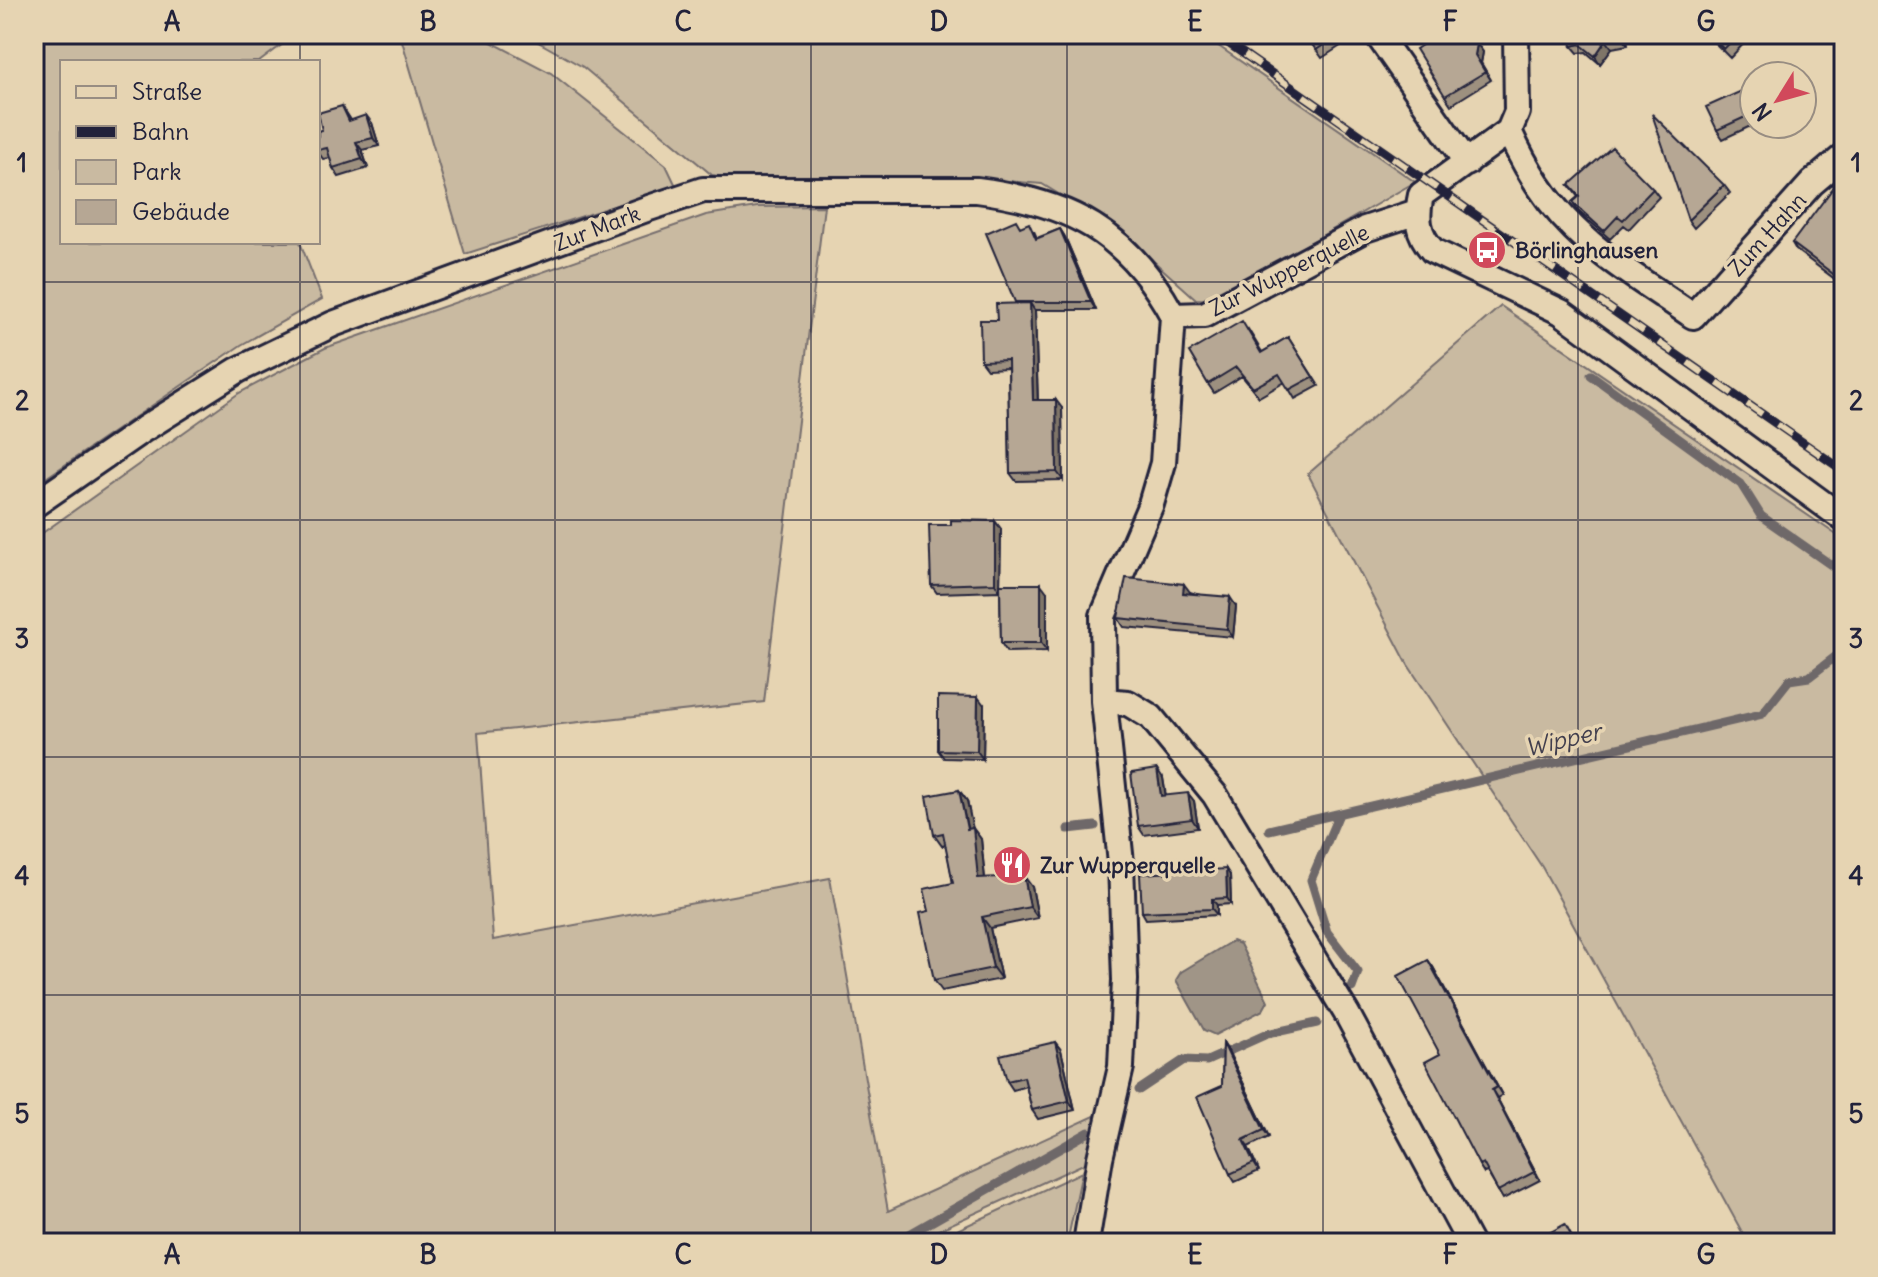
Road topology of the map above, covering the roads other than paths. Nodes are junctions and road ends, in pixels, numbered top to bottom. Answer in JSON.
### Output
{"nodes":[{"id":1,"x":1377,"y":34,"type":"edge"},
{"id":2,"x":1516,"y":34,"type":"edge"},
{"id":3,"x":1509,"y":131,"type":"junction"},
{"id":4,"x":1844,"y":156,"type":"edge"},
{"id":5,"x":1467,"y":163,"type":"junction"},
{"id":6,"x":1417,"y":212,"type":"junction"},
{"id":7,"x":1173,"y":316,"type":"junction"},
{"id":8,"x":34,"y":505,"type":"edge"},
{"id":9,"x":1844,"y":519,"type":"edge"},
{"id":10,"x":1104,"y":701,"type":"junction"},
{"id":11,"x":1086,"y":1243,"type":"edge"},
{"id":12,"x":1470,"y":1243,"type":"edge"}],
"edges":[{"from":1,"to":5,"type":"street"},
{"from":2,"to":3,"type":"street"},
{"from":3,"to":4,"type":"street","name":"Zum Hahn"},
{"from":3,"to":5,"type":"street"},
{"from":5,"to":6,"type":"street"},
{"from":6,"to":7,"type":"street","name":"Zur Wupperquelle"},
{"from":6,"to":9,"type":"street"},
{"from":7,"to":8,"type":"street","name":"Zur Mark"},
{"from":7,"to":10,"type":"street"},
{"from":10,"to":11,"type":"street"},
{"from":10,"to":12,"type":"street"}]}
